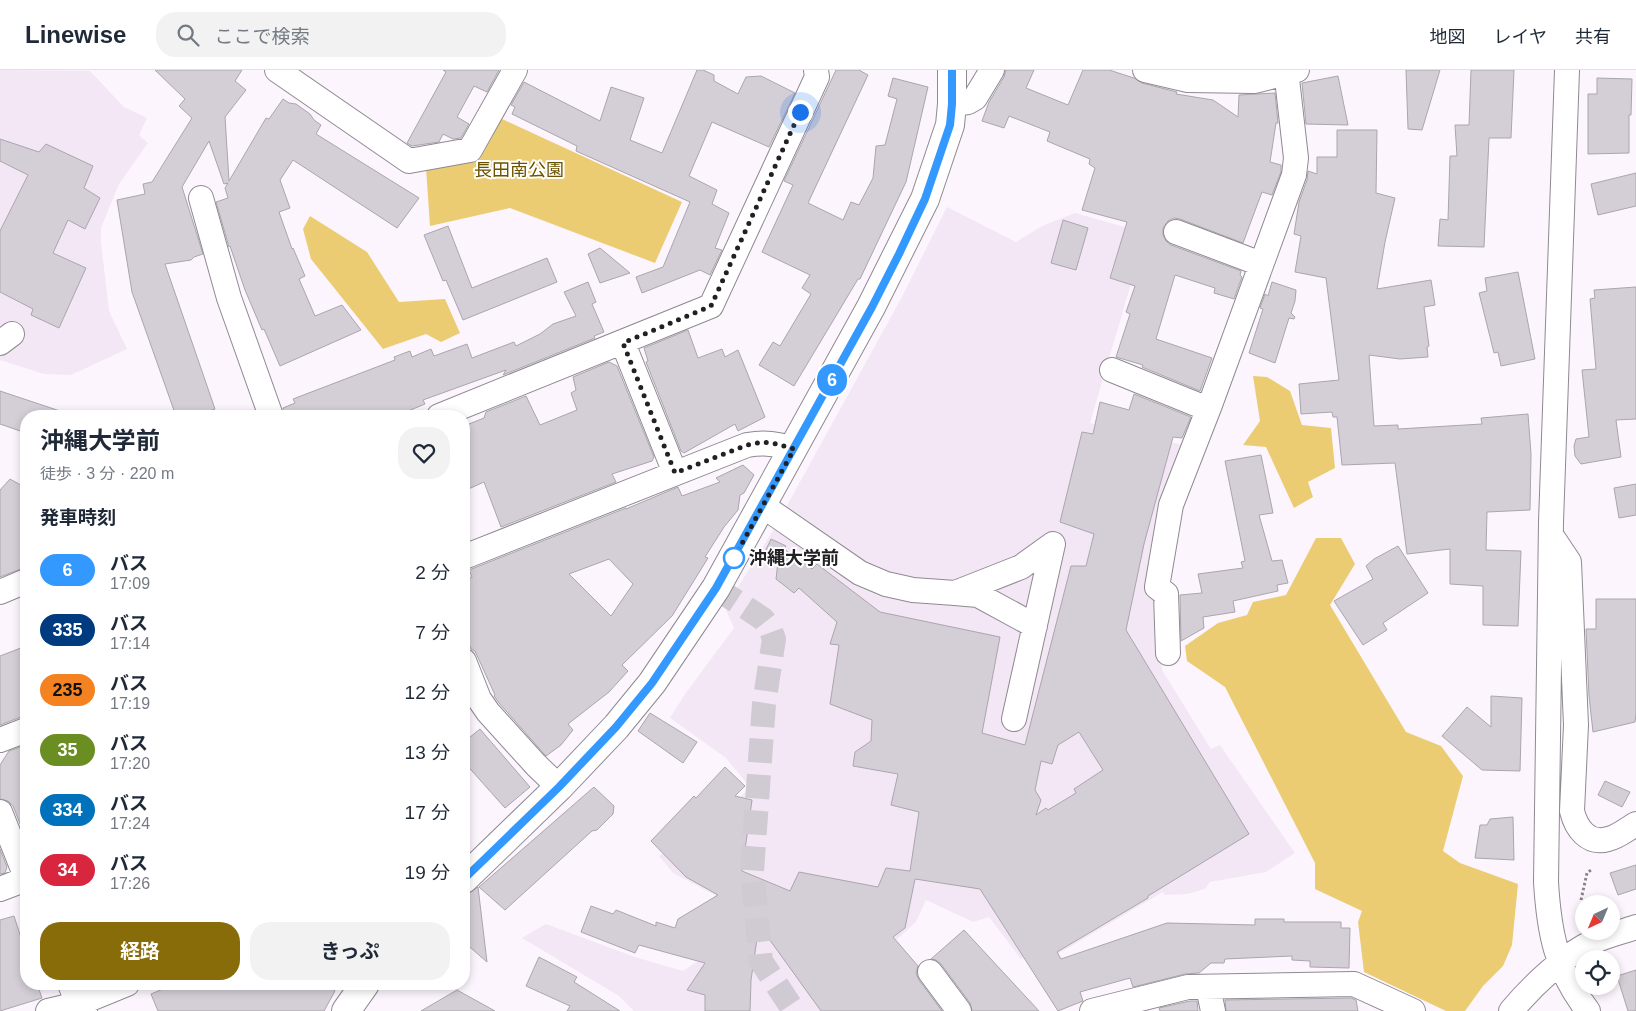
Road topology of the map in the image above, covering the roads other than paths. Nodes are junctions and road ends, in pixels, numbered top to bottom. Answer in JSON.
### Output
{"nodes":[{"id":1,"x":277,"y":70,"type":"edge"},
{"id":2,"x":515,"y":70,"type":"edge"},
{"id":3,"x":816,"y":70,"type":"edge"},
{"id":4,"x":952,"y":70,"type":"edge"},
{"id":5,"x":992,"y":70,"type":"edge"},
{"id":6,"x":1145,"y":70,"type":"edge"},
{"id":7,"x":1566,"y":70,"type":"edge"},
{"id":8,"x":1290,"y":71,"type":"edge"},
{"id":9,"x":952,"y":104,"type":"junction"},
{"id":10,"x":201,"y":198,"type":"dead end"},
{"id":11,"x":1176,"y":232,"type":"dead end"},
{"id":12,"x":1261,"y":264,"type":"junction"},
{"id":13,"x":623,"y":343,"type":"junction"},
{"id":14,"x":1112,"y":370,"type":"dead end"},
{"id":15,"x":270,"y":410,"type":"edge"},
{"id":16,"x":454,"y":410,"type":"edge"},
{"id":17,"x":1208,"y":410,"type":"junction"},
{"id":18,"x":794,"y":449,"type":"junction"},
{"id":19,"x":675,"y":473,"type":"junction"},
{"id":20,"x":763,"y":506,"type":"junction"},
{"id":21,"x":1551,"y":536,"type":"junction"},
{"id":22,"x":470,"y":555,"type":"edge"},
{"id":23,"x":20,"y":584,"type":"edge"},
{"id":24,"x":0,"y":592,"type":"edge"},
{"id":25,"x":955,"y":593,"type":"junction"},
{"id":26,"x":1035,"y":626,"type":"junction"},
{"id":27,"x":1168,"y":653,"type":"dead end"},
{"id":28,"x":471,"y":704,"type":"edge"},
{"id":29,"x":1014,"y":719,"type":"dead end"},
{"id":30,"x":20,"y":732,"type":"edge"},
{"id":31,"x":0,"y":740,"type":"edge"},
{"id":32,"x":559,"y":787,"type":"junction"},
{"id":33,"x":0,"y":812,"type":"edge"},
{"id":34,"x":1636,"y":824,"type":"edge"},
{"id":35,"x":20,"y":863,"type":"edge"},
{"id":36,"x":470,"y":872,"type":"edge"},
{"id":37,"x":20,"y":881,"type":"edge"},
{"id":38,"x":0,"y":889,"type":"edge"},
{"id":39,"x":1636,"y":927,"type":"edge"},
{"id":40,"x":1560,"y":964,"type":"junction"},
{"id":41,"x":930,"y":972,"type":"dead end"},
{"id":42,"x":1208,"y":987,"type":"junction"},
{"id":43,"x":109,"y":990,"type":"edge"},
{"id":44,"x":78,"y":1000,"type":"edge"},
{"id":45,"x":48,"y":1011,"type":"edge"},
{"id":46,"x":959,"y":1011,"type":"edge"},
{"id":47,"x":1092,"y":1011,"type":"edge"},
{"id":48,"x":1213,"y":1011,"type":"edge"},
{"id":49,"x":1413,"y":1011,"type":"edge"},
{"id":50,"x":1511,"y":1011,"type":"edge"},
{"id":51,"x":1588,"y":1011,"type":"edge"}],
"edges":[{"from":1,"to":2,"type":"street"},
{"from":3,"to":13,"type":"street"},
{"from":4,"to":9,"type":"main road"},
{"from":5,"to":9,"type":"street"},
{"from":6,"to":8,"type":"street"},
{"from":7,"to":21,"type":"street"},
{"from":8,"to":12,"type":"street"},
{"from":9,"to":18,"type":"main road"},
{"from":10,"to":15,"type":"street"},
{"from":11,"to":12,"type":"street"},
{"from":12,"to":17,"type":"street"},
{"from":13,"to":16,"type":"street"},
{"from":13,"to":19,"type":"street"},
{"from":14,"to":17,"type":"street"},
{"from":17,"to":27,"type":"street"},
{"from":18,"to":19,"type":"street"},
{"from":18,"to":20,"type":"main road"},
{"from":19,"to":22,"type":"street"},
{"from":20,"to":25,"type":"street"},
{"from":20,"to":32,"type":"main road"},
{"from":21,"to":34,"type":"street"},
{"from":21,"to":40,"type":"street"},
{"from":23,"to":24,"type":"street"},
{"from":25,"to":26,"type":"street"},
{"from":25,"to":26,"type":"street"},
{"from":26,"to":29,"type":"street"},
{"from":28,"to":32,"type":"street"},
{"from":30,"to":31,"type":"street"},
{"from":32,"to":36,"type":"main road"},
{"from":33,"to":35,"type":"street"},
{"from":37,"to":38,"type":"street"},
{"from":39,"to":40,"type":"street"},
{"from":40,"to":50,"type":"street"},
{"from":40,"to":51,"type":"street"},
{"from":41,"to":46,"type":"street"},
{"from":42,"to":47,"type":"street"},
{"from":42,"to":48,"type":"street"},
{"from":42,"to":49,"type":"street"},
{"from":43,"to":44,"type":"street"},
{"from":44,"to":45,"type":"street"}]}
